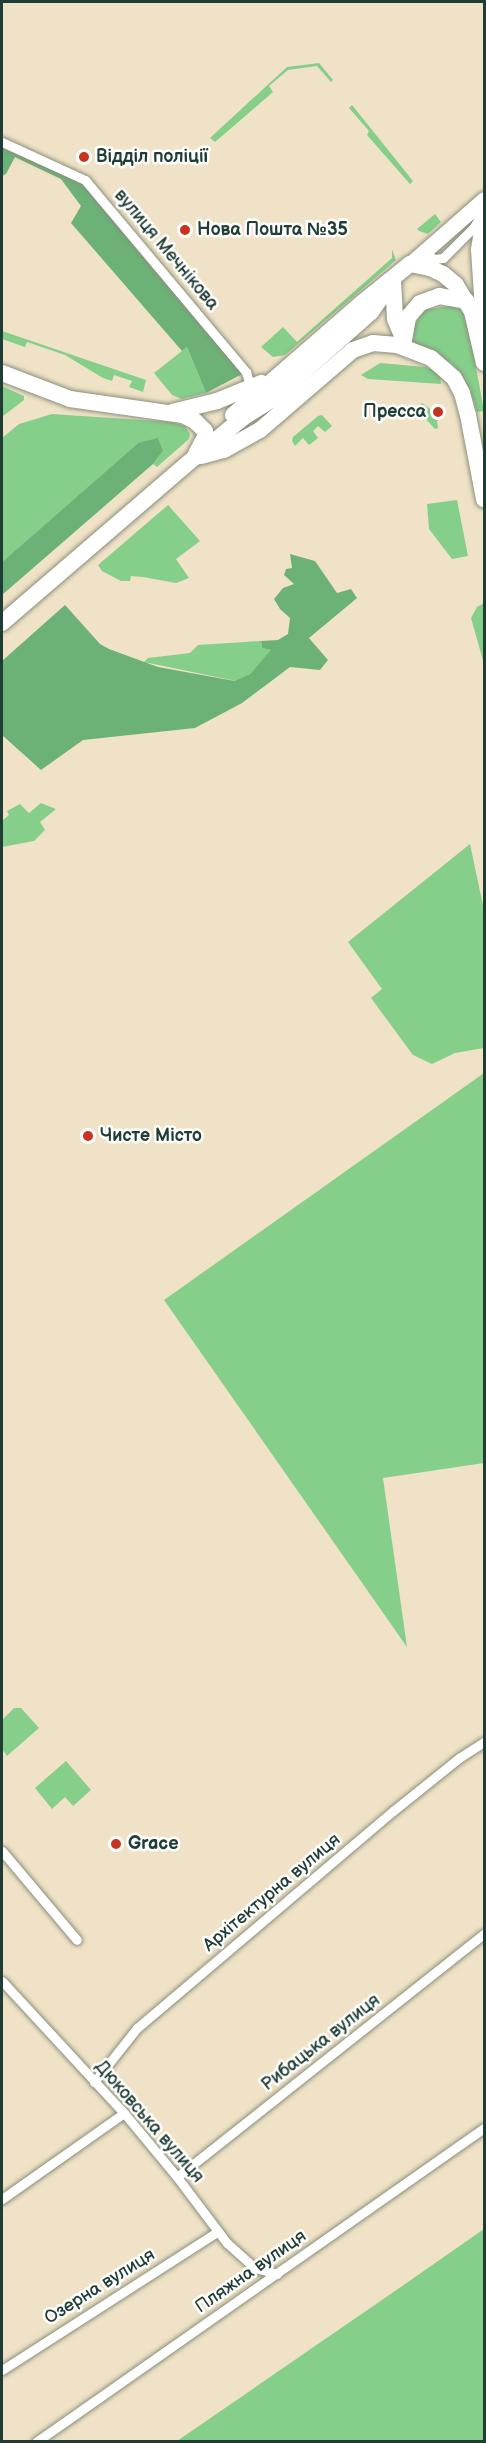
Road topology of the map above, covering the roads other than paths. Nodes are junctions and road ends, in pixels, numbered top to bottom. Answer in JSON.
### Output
{"nodes":[{"id":1,"x":2,"y":142,"type":"edge"},
{"id":2,"x":484,"y":199,"type":"edge"},
{"id":3,"x":484,"y":209,"type":"edge"},
{"id":4,"x":484,"y":218,"type":"edge"},
{"id":5,"x":424,"y":252,"type":"junction"},
{"id":6,"x":410,"y":264,"type":"junction"},
{"id":7,"x":393,"y":280,"type":"junction"},
{"id":8,"x":467,"y":301,"type":"junction"},
{"id":9,"x":484,"y":325,"type":"edge"},
{"id":10,"x":410,"y":346,"type":"junction"},
{"id":11,"x":484,"y":363,"type":"edge"},
{"id":12,"x":2,"y":374,"type":"edge"},
{"id":13,"x":281,"y":374,"type":"junction"},
{"id":14,"x":251,"y":388,"type":"junction"},
{"id":15,"x":166,"y":413,"type":"junction"},
{"id":16,"x":194,"y":458,"type":"junction"},
{"id":17,"x":484,"y":499,"type":"edge"},
{"id":18,"x":2,"y":623,"type":"edge"},
{"id":19,"x":484,"y":1742,"type":"edge"},
{"id":20,"x":2,"y":1851,"type":"edge"},
{"id":21,"x":484,"y":1934,"type":"edge"},
{"id":22,"x":77,"y":1940,"type":"dead end"},
{"id":23,"x":2,"y":1981,"type":"edge"},
{"id":24,"x":94,"y":2082,"type":"junction"},
{"id":25,"x":124,"y":2113,"type":"junction"},
{"id":26,"x":484,"y":2128,"type":"edge"},
{"id":27,"x":177,"y":2177,"type":"junction"},
{"id":28,"x":2,"y":2199,"type":"edge"},
{"id":29,"x":217,"y":2232,"type":"junction"},
{"id":30,"x":278,"y":2274,"type":"junction"},
{"id":31,"x":2,"y":2370,"type":"edge"},
{"id":32,"x":36,"y":2442,"type":"edge"}],
"edges":[{"from":1,"to":14,"type":"street","name":"вулиця Мечнікова"},
{"from":2,"to":5,"type":"main road"},
{"from":3,"to":5,"type":"street"},
{"from":4,"to":9,"type":"highway"},
{"from":5,"to":6,"type":"main road"},
{"from":6,"to":7,"type":"highway"},
{"from":6,"to":8,"type":"highway"},
{"from":7,"to":10,"type":"highway"},
{"from":7,"to":13,"type":"highway"},
{"from":7,"to":16,"type":"highway"},
{"from":8,"to":10,"type":"highway"},
{"from":8,"to":11,"type":"highway"},
{"from":10,"to":16,"type":"highway"},
{"from":10,"to":17,"type":"highway"},
{"from":12,"to":15,"type":"highway"},
{"from":13,"to":14,"type":"highway"},
{"from":13,"to":16,"type":"highway"},
{"from":14,"to":15,"type":"highway"},
{"from":15,"to":16,"type":"highway"},
{"from":16,"to":18,"type":"highway"},
{"from":19,"to":24,"type":"street","name":"Архітектурна вулиця"},
{"from":20,"to":22,"type":"street"},
{"from":21,"to":27,"type":"street","name":"Рибацька вулиця"},
{"from":23,"to":24,"type":"street","name":"Дюковська вулиця"},
{"from":24,"to":25,"type":"street","name":"Дюковська вулиця"},
{"from":25,"to":27,"type":"street","name":"Дюковська вулиця"},
{"from":25,"to":28,"type":"street"},
{"from":26,"to":30,"type":"street","name":"Пляжна вулиця"},
{"from":27,"to":29,"type":"street","name":"Дюковська вулиця"},
{"from":29,"to":30,"type":"street","name":"Дюковська вулиця"},
{"from":29,"to":31,"type":"street","name":"Озерна вулиця"},
{"from":30,"to":32,"type":"street","name":"Пляжна вулиця"}]}
